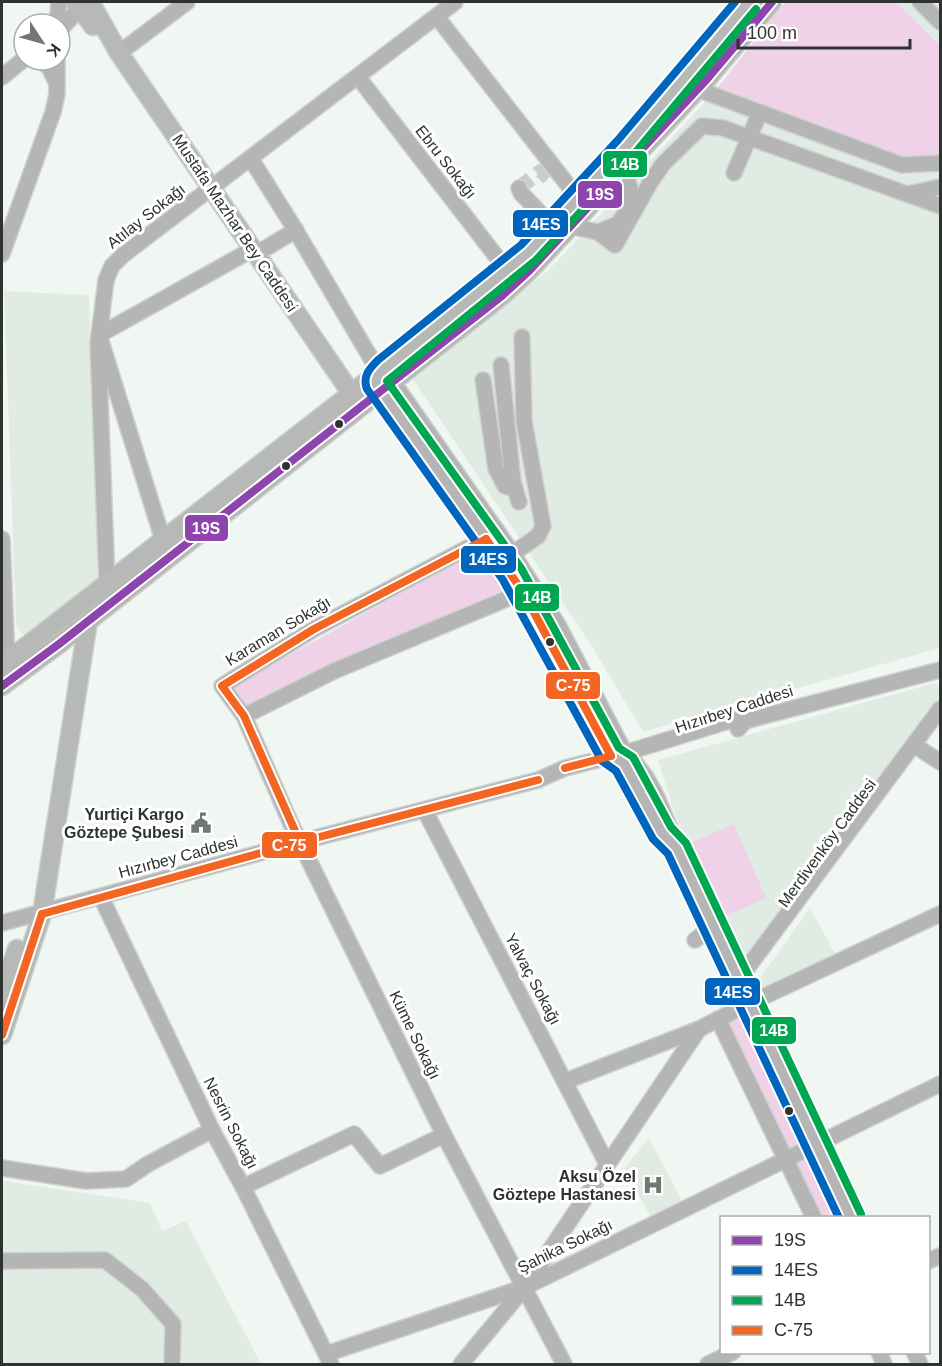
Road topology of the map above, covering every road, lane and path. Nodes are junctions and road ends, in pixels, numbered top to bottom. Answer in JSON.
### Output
{"nodes":[{"id":1,"x":187,"y":2,"type":"edge"},
{"id":2,"x":455,"y":2,"type":"edge"},
{"id":3,"x":772,"y":2,"type":"edge"},
{"id":4,"x":920,"y":2,"type":"edge"},
{"id":5,"x":83,"y":3,"type":"edge"},
{"id":6,"x":741,"y":4,"type":"edge"},
{"id":7,"x":72,"y":16,"type":"edge"},
{"id":8,"x":437,"y":16,"type":"junction"},
{"id":9,"x":940,"y":22,"type":"edge"},
{"id":10,"x":120,"y":53,"type":"junction"},
{"id":11,"x":51,"y":72,"type":"edge"},
{"id":12,"x":57,"y":72,"type":"edge"},
{"id":13,"x":358,"y":77,"type":"junction"},
{"id":14,"x":57,"y":87,"type":"junction"},
{"id":15,"x":697,"y":89,"type":"junction"},
{"id":16,"x":760,"y":112,"type":"junction"},
{"id":17,"x":750,"y":138,"type":"junction"},
{"id":18,"x":251,"y":159,"type":"junction"},
{"id":19,"x":940,"y":163,"type":"edge"},
{"id":20,"x":625,"y":168,"type":"junction"},
{"id":21,"x":734,"y":173,"type":"dead end"},
{"id":22,"x":940,"y":187,"type":"edge"},
{"id":23,"x":519,"y":188,"type":"dead end"},
{"id":24,"x":565,"y":188,"type":"junction"},
{"id":25,"x":211,"y":189,"type":"junction"},
{"id":26,"x":908,"y":194,"type":"junction"},
{"id":27,"x":940,"y":206,"type":"edge"},
{"id":28,"x":569,"y":226,"type":"junction"},
{"id":29,"x":296,"y":230,"type":"junction"},
{"id":30,"x":548,"y":231,"type":"junction"},
{"id":31,"x":598,"y":232,"type":"junction"},
{"id":32,"x":254,"y":251,"type":"junction"},
{"id":33,"x":2,"y":254,"type":"edge"},
{"id":34,"x":506,"y":269,"type":"junction"},
{"id":35,"x":99,"y":335,"type":"junction"},
{"id":36,"x":522,"y":337,"type":"dead end"},
{"id":37,"x":326,"y":357,"type":"junction"},
{"id":38,"x":501,"y":364,"type":"dead end"},
{"id":39,"x":384,"y":378,"type":"junction"},
{"id":40,"x":483,"y":380,"type":"dead end"},
{"id":41,"x":351,"y":393,"type":"junction"},
{"id":42,"x":320,"y":416,"type":"junction"},
{"id":43,"x":526,"y":442,"type":"junction"},
{"id":44,"x":509,"y":447,"type":"junction"},
{"id":45,"x":492,"y":536,"type":"junction"},
{"id":46,"x":2,"y":538,"type":"edge"},
{"id":47,"x":163,"y":540,"type":"junction"},
{"id":48,"x":508,"y":557,"type":"junction"},
{"id":49,"x":107,"y":583,"type":"junction"},
{"id":50,"x":523,"y":592,"type":"junction"},
{"id":51,"x":88,"y":621,"type":"junction"},
{"id":52,"x":39,"y":636,"type":"junction"},
{"id":53,"x":66,"y":638,"type":"junction"},
{"id":54,"x":4,"y":663,"type":"edge"},
{"id":55,"x":940,"y":670,"type":"edge"},
{"id":56,"x":2,"y":686,"type":"edge"},
{"id":57,"x":79,"y":686,"type":"junction"},
{"id":58,"x":940,"y":709,"type":"edge"},
{"id":59,"x":244,"y":716,"type":"junction"},
{"id":60,"x":940,"y":719,"type":"edge"},
{"id":61,"x":917,"y":746,"type":"junction"},
{"id":62,"x":623,"y":758,"type":"junction"},
{"id":63,"x":940,"y":762,"type":"edge"},
{"id":64,"x":538,"y":780,"type":"junction"},
{"id":65,"x":424,"y":811,"type":"junction"},
{"id":66,"x":300,"y":842,"type":"junction"},
{"id":67,"x":101,"y":897,"type":"junction"},
{"id":68,"x":42,"y":914,"type":"junction"},
{"id":69,"x":940,"y":914,"type":"edge"},
{"id":70,"x":2,"y":923,"type":"edge"},
{"id":71,"x":713,"y":926,"type":"junction"},
{"id":72,"x":695,"y":940,"type":"dead end"},
{"id":73,"x":744,"y":990,"type":"junction"},
{"id":74,"x":2,"y":993,"type":"edge"},
{"id":75,"x":720,"y":995,"type":"dead end"},
{"id":76,"x":718,"y":1019,"type":"junction"},
{"id":77,"x":699,"y":1029,"type":"junction"},
{"id":78,"x":2,"y":1035,"type":"edge"},
{"id":79,"x":566,"y":1082,"type":"junction"},
{"id":80,"x":940,"y":1084,"type":"edge"},
{"id":81,"x":212,"y":1130,"type":"junction"},
{"id":82,"x":444,"y":1135,"type":"junction"},
{"id":83,"x":816,"y":1143,"type":"junction"},
{"id":84,"x":785,"y":1158,"type":"junction"},
{"id":85,"x":607,"y":1164,"type":"junction"},
{"id":86,"x":2,"y":1168,"type":"edge"},
{"id":87,"x":243,"y":1187,"type":"junction"},
{"id":88,"x":813,"y":1216,"type":"edge"},
{"id":89,"x":850,"y":1216,"type":"edge"},
{"id":90,"x":2,"y":1261,"type":"edge"},
{"id":91,"x":525,"y":1287,"type":"junction"},
{"id":92,"x":731,"y":1354,"type":"edge"},
{"id":93,"x":328,"y":1359,"type":"edge"},
{"id":94,"x":172,"y":1365,"type":"edge"},
{"id":95,"x":461,"y":1365,"type":"edge"},
{"id":96,"x":564,"y":1365,"type":"edge"},
{"id":97,"x":708,"y":1365,"type":"edge"}],
"edges":[{"from":1,"to":10,"type":"street"},
{"from":2,"to":8,"type":"street","name":"Atılay Sokağı"},
{"from":3,"to":15,"type":"main road"},
{"from":4,"to":9,"type":"street"},
{"from":5,"to":7,"type":"street"},
{"from":5,"to":10,"type":"main road","name":"Mustafa Mazhar Bey Caddesi"},
{"from":6,"to":24,"type":"main road"},
{"from":8,"to":13,"type":"street","name":"Atılay Sokağı"},
{"from":8,"to":24,"type":"street"},
{"from":10,"to":25,"type":"main road","name":"Mustafa Mazhar Bey Caddesi"},
{"from":11,"to":14,"type":"street"},
{"from":12,"to":14,"type":"street"},
{"from":13,"to":18,"type":"street","name":"Atılay Sokağı"},
{"from":13,"to":34,"type":"street","name":"Ebru Sokağı"},
{"from":14,"to":33,"type":"street"},
{"from":15,"to":16,"type":"street"},
{"from":15,"to":20,"type":"main road"},
{"from":16,"to":17,"type":"street"},
{"from":16,"to":19,"type":"street"},
{"from":17,"to":21,"type":"street"},
{"from":17,"to":26,"type":"street"},
{"from":17,"to":31,"type":"street"},
{"from":18,"to":25,"type":"street","name":"Atılay Sokağı"},
{"from":18,"to":29,"type":"street"},
{"from":20,"to":28,"type":"main road"},
{"from":20,"to":31,"type":"street"},
{"from":22,"to":26,"type":"street"},
{"from":23,"to":30,"type":"street"},
{"from":24,"to":30,"type":"main road"},
{"from":25,"to":32,"type":"main road","name":"Mustafa Mazhar Bey Caddesi"},
{"from":25,"to":35,"type":"street","name":"Atılay Sokağı"},
{"from":26,"to":27,"type":"street"},
{"from":28,"to":31,"type":"street"},
{"from":28,"to":39,"type":"main road"},
{"from":29,"to":32,"type":"street"},
{"from":29,"to":39,"type":"street"},
{"from":30,"to":34,"type":"main road"},
{"from":32,"to":35,"type":"street"},
{"from":32,"to":37,"type":"main road","name":"Mustafa Mazhar Bey Caddesi"},
{"from":34,"to":39,"type":"main road"},
{"from":35,"to":47,"type":"street"},
{"from":35,"to":49,"type":"street","name":"Atılay Sokağı"},
{"from":36,"to":43,"type":"street"},
{"from":37,"to":39,"type":"main road"},
{"from":37,"to":41,"type":"main road","name":"Mustafa Mazhar Bey Caddesi"},
{"from":37,"to":42,"type":"main road"},
{"from":38,"to":44,"type":"street"},
{"from":39,"to":41,"type":"main road"},
{"from":39,"to":45,"type":"street"},
{"from":39,"to":51,"type":"main road"},
{"from":40,"to":44,"type":"street"},
{"from":41,"to":42,"type":"main road"},
{"from":42,"to":47,"type":"main road"},
{"from":43,"to":44,"type":"street"},
{"from":43,"to":48,"type":"street"},
{"from":45,"to":48,"type":"street"},
{"from":45,"to":59,"type":"street","name":"Karaman Sokağı"},
{"from":46,"to":54,"type":"street"},
{"from":47,"to":49,"type":"main road"},
{"from":48,"to":50,"type":"street"},
{"from":48,"to":62,"type":"street"},
{"from":49,"to":52,"type":"main road"},
{"from":50,"to":59,"type":"street"},
{"from":50,"to":62,"type":"street"},
{"from":51,"to":53,"type":"main road"},
{"from":51,"to":57,"type":"main road"},
{"from":52,"to":53,"type":"main road"},
{"from":52,"to":54,"type":"main road"},
{"from":53,"to":56,"type":"main road"},
{"from":53,"to":57,"type":"main road"},
{"from":55,"to":62,"type":"street","name":"Hızırbey Caddesi"},
{"from":57,"to":68,"type":"main road"},
{"from":58,"to":61,"type":"street"},
{"from":59,"to":66,"type":"street","name":"Küme Sokağı"},
{"from":60,"to":61,"type":"street"},
{"from":61,"to":63,"type":"street"},
{"from":61,"to":73,"type":"street"},
{"from":62,"to":64,"type":"street","name":"Hızırbey Caddesi"},
{"from":62,"to":64,"type":"street","name":"Hızırbey Caddesi"},
{"from":62,"to":71,"type":"street"},
{"from":64,"to":65,"type":"street","name":"Hızırbey Caddesi"},
{"from":65,"to":66,"type":"street","name":"Hızırbey Caddesi"},
{"from":65,"to":79,"type":"street","name":"Yalvaç Sokağı"},
{"from":66,"to":67,"type":"street","name":"Hızırbey Caddesi"},
{"from":66,"to":82,"type":"street","name":"Küme Sokağı"},
{"from":67,"to":68,"type":"street","name":"Hızırbey Caddesi"},
{"from":67,"to":81,"type":"street","name":"Nesrin Sokağı"},
{"from":68,"to":70,"type":"street","name":"Hızırbey Caddesi"},
{"from":68,"to":74,"type":"main road"},
{"from":68,"to":78,"type":"main road"},
{"from":69,"to":73,"type":"street"},
{"from":71,"to":72,"type":"street"},
{"from":71,"to":73,"type":"street"},
{"from":73,"to":75,"type":"street"},
{"from":73,"to":76,"type":"street"},
{"from":73,"to":83,"type":"street"},
{"from":76,"to":77,"type":"street"},
{"from":76,"to":84,"type":"street"},
{"from":77,"to":79,"type":"street"},
{"from":77,"to":85,"type":"street"},
{"from":79,"to":85,"type":"street","name":"Yalvaç Sokağı"},
{"from":80,"to":83,"type":"street","name":"Şahika Sokağı"},
{"from":81,"to":86,"type":"street"},
{"from":81,"to":87,"type":"street","name":"Nesrin Sokağı"},
{"from":82,"to":87,"type":"street"},
{"from":82,"to":91,"type":"street","name":"Küme Sokağı"},
{"from":83,"to":84,"type":"street","name":"Şahika Sokağı"},
{"from":83,"to":89,"type":"street"},
{"from":84,"to":88,"type":"street"},
{"from":84,"to":91,"type":"street","name":"Şahika Sokağı"},
{"from":85,"to":91,"type":"street"},
{"from":87,"to":93,"type":"street","name":"Nesrin Sokağı"},
{"from":90,"to":94,"type":"street"},
{"from":91,"to":93,"type":"street","name":"Şahika Sokağı"},
{"from":91,"to":95,"type":"street"},
{"from":91,"to":96,"type":"street","name":"Küme Sokağı"},
{"from":92,"to":97,"type":"street"}]}
